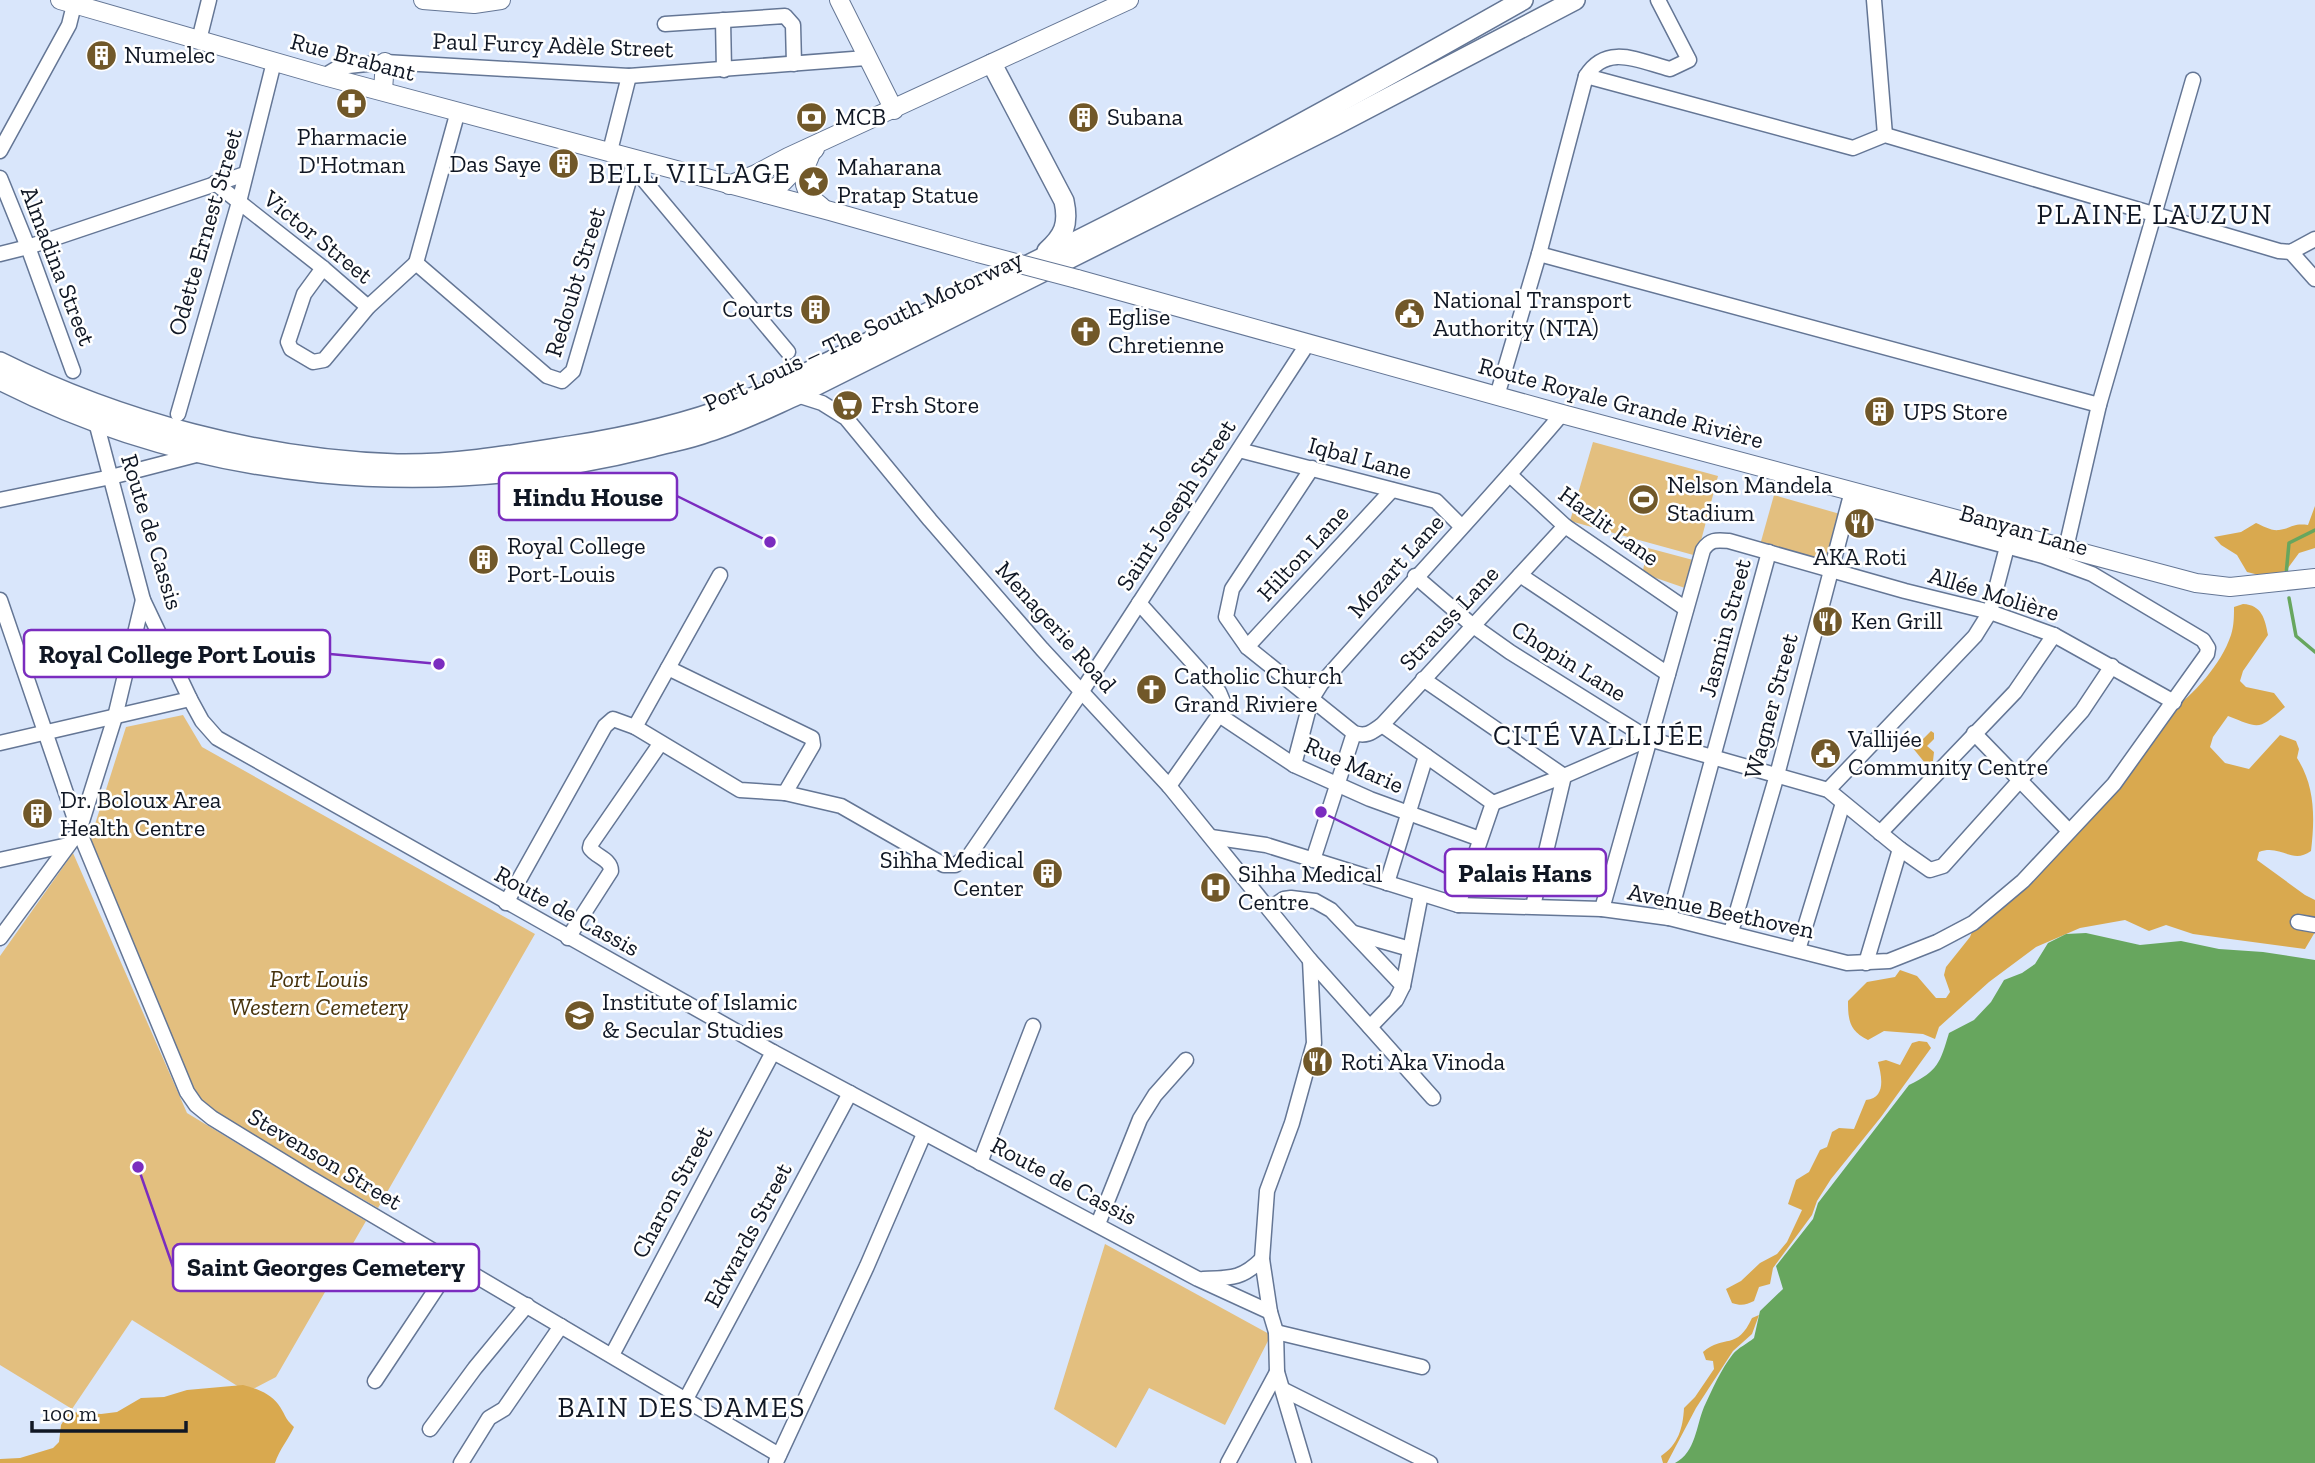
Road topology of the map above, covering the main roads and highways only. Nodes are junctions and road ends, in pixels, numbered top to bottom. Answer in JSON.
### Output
{"nodes":[{"id":1,"x":423,"y":0,"type":"edge"},
{"id":2,"x":501,"y":0,"type":"edge"},
{"id":3,"x":839,"y":0,"type":"edge"},
{"id":4,"x":1129,"y":0,"type":"edge"},
{"id":5,"x":1523,"y":0,"type":"edge"},
{"id":6,"x":1575,"y":0,"type":"edge"},
{"id":7,"x":67,"y":2,"type":"edge"},
{"id":8,"x":103,"y":6,"type":"edge"},
{"id":9,"x":385,"y":62,"type":"road end"},
{"id":10,"x":992,"y":64,"type":"junction"},
{"id":11,"x":383,"y":90,"type":"junction"},
{"id":12,"x":894,"y":110,"type":"junction"},
{"id":13,"x":817,"y":147,"type":"junction"},
{"id":14,"x":634,"y":163,"type":"joint"},
{"id":15,"x":729,"y":185,"type":"junction"},
{"id":16,"x":766,"y":194,"type":"junction"},
{"id":17,"x":824,"y":209,"type":"junction"},
{"id":18,"x":1035,"y":262,"type":"junction"},
{"id":19,"x":0,"y":362,"type":"edge"},
{"id":20,"x":3,"y":382,"type":"edge"},
{"id":21,"x":2315,"y":578,"type":"edge"}],
"edges":[{"from":1,"to":2,"type":"main road"},
{"from":3,"to":12,"type":"main road"},
{"from":4,"to":10,"type":"main road"},
{"from":5,"to":18,"type":"highway","name":"Port Louis – The South Motorway"},
{"from":6,"to":20,"type":"highway","name":"Port Louis – The South Motorway"},
{"from":7,"to":8,"type":"main road","name":"Rue Brabant"},
{"from":8,"to":11,"type":"main road","name":"Rue Brabant"},
{"from":9,"to":11,"type":"main road"},
{"from":10,"to":12,"type":"main road"},
{"from":10,"to":18,"type":"highway"},
{"from":11,"to":14,"type":"main road","name":"Rue Brabant"},
{"from":12,"to":13,"type":"main road"},
{"from":13,"to":15,"type":"main road"},
{"from":13,"to":16,"type":"main road"},
{"from":13,"to":17,"type":"main road"},
{"from":14,"to":15,"type":"main road","name":"Route Royale Grande Rivière"},
{"from":15,"to":16,"type":"main road","name":"Route Royale Grande Rivière"},
{"from":16,"to":17,"type":"main road","name":"Route Royale Grande Rivière"},
{"from":17,"to":21,"type":"main road","name":"Route Royale Grande Rivière","bridge":true},
{"from":18,"to":19,"type":"highway","name":"Port Louis – The South Motorway"}]}
